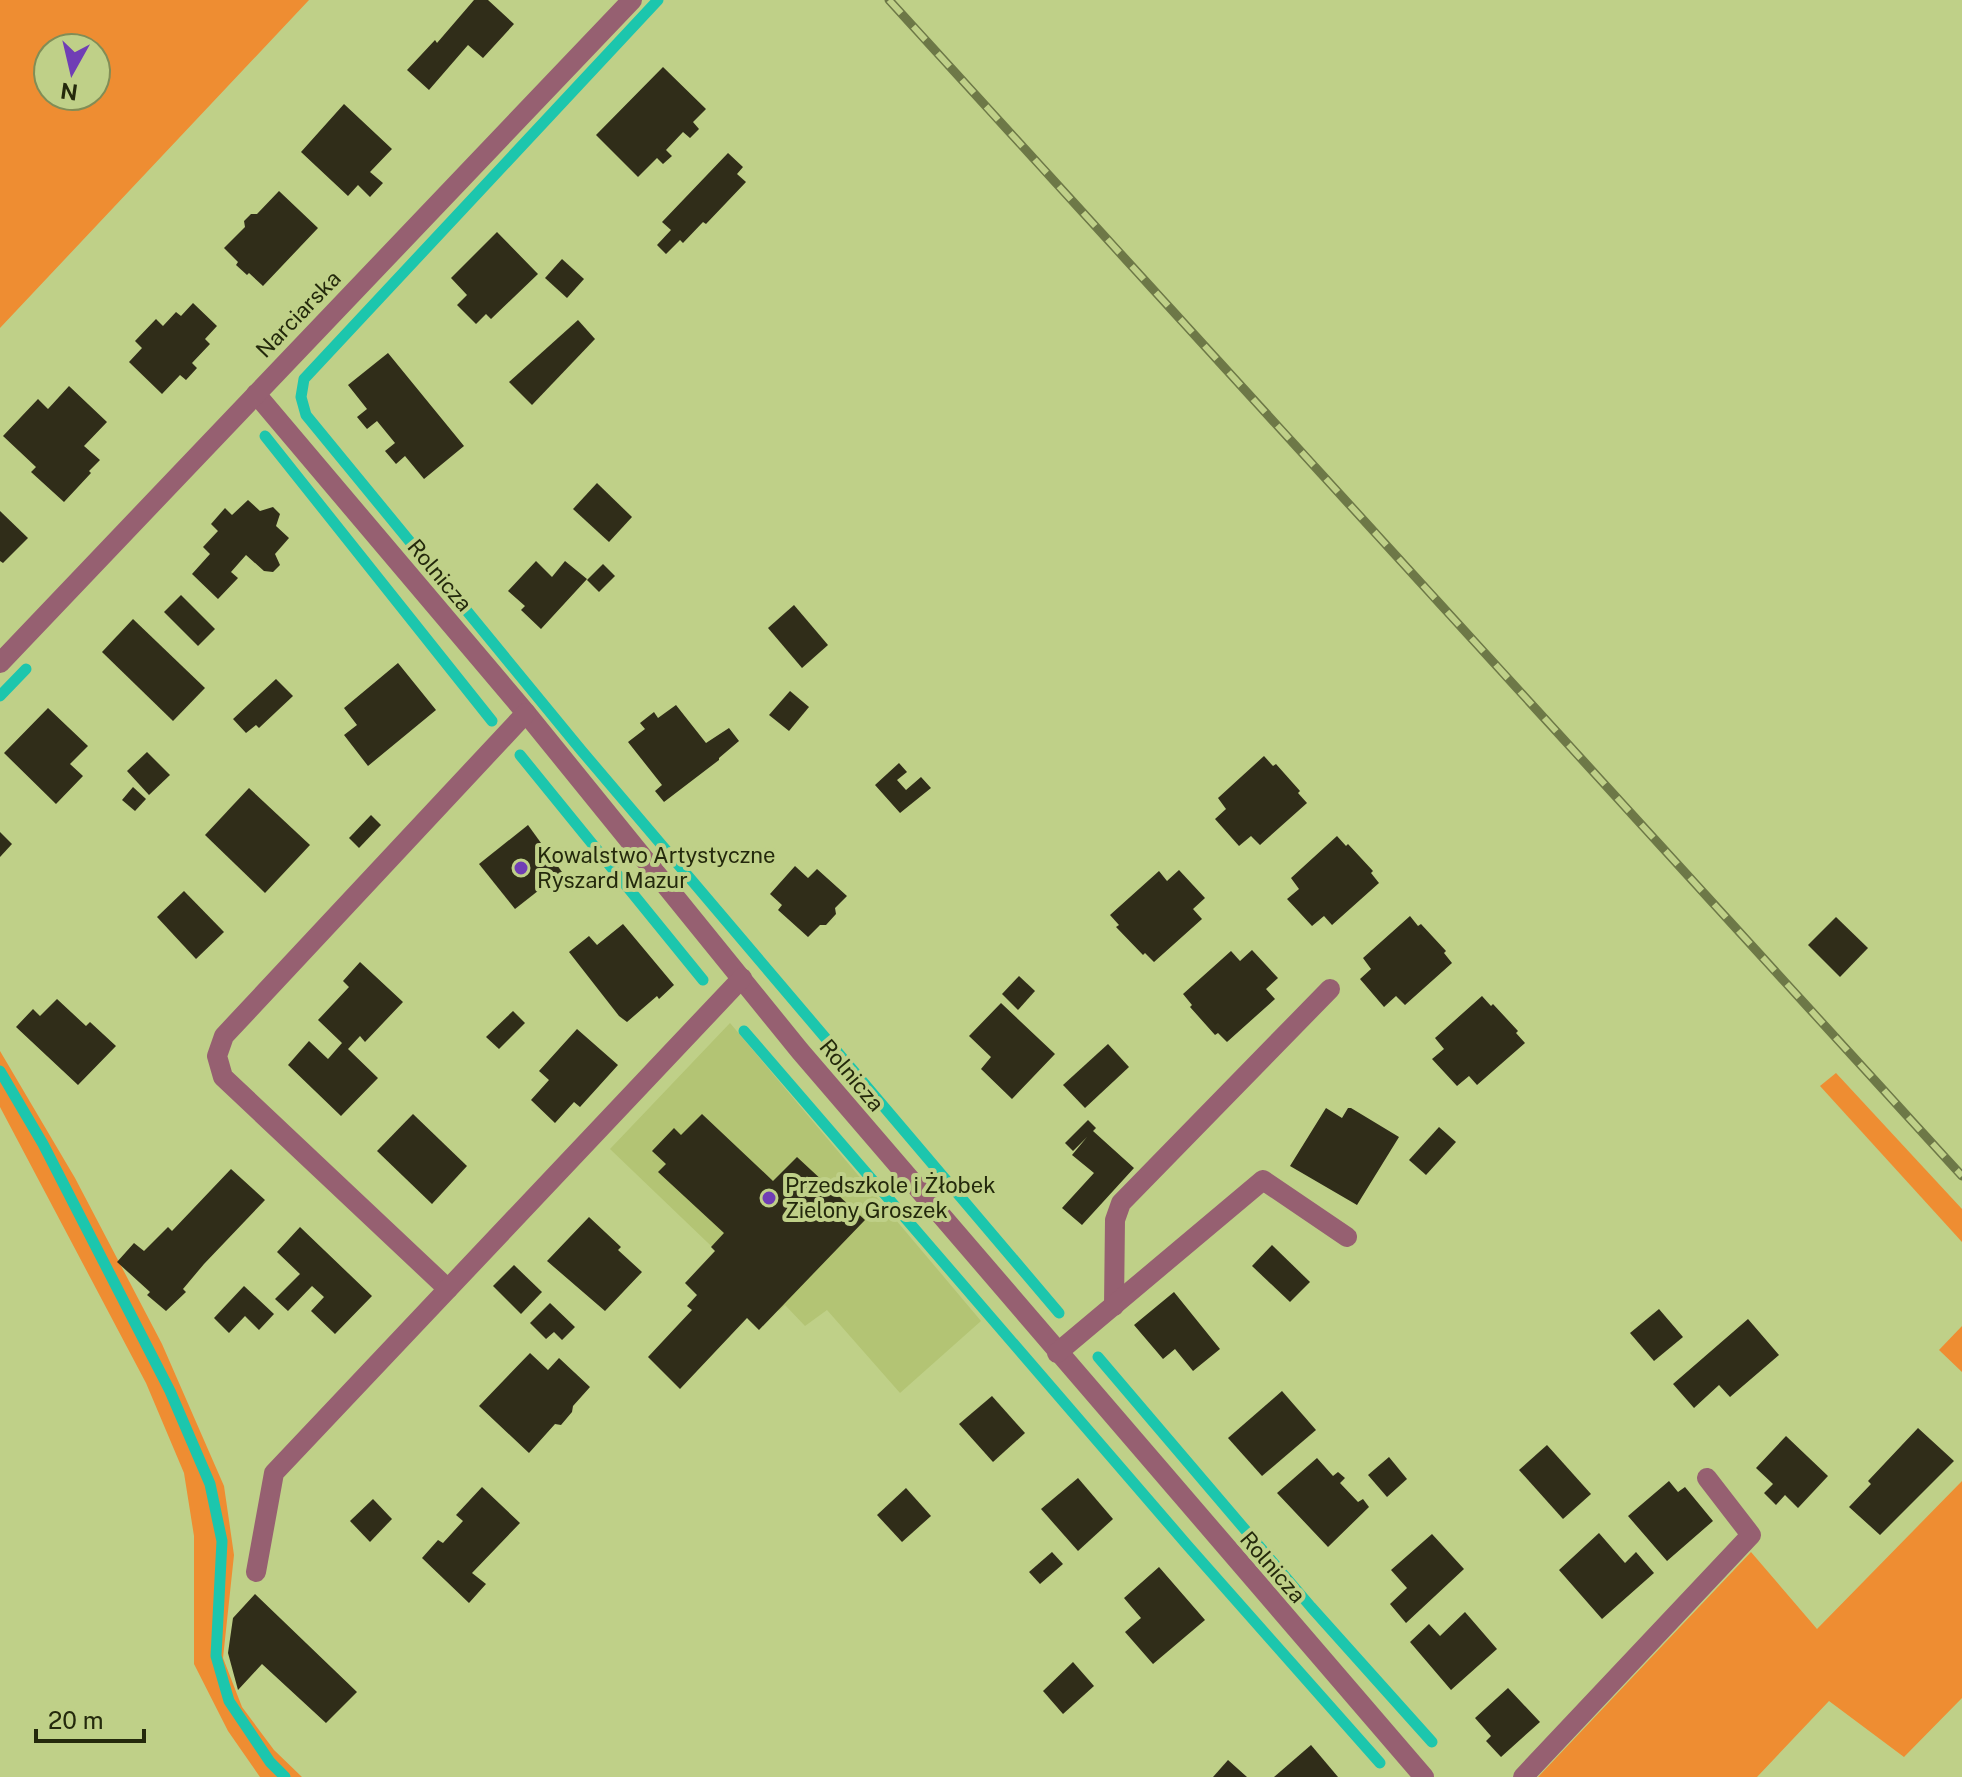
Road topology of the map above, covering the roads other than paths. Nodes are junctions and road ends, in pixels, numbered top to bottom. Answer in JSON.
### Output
{"nodes":[{"id":1,"x":632,"y":0,"type":"edge"},
{"id":2,"x":256,"y":394,"type":"junction"},
{"id":3,"x":0,"y":663,"type":"edge"},
{"id":4,"x":526,"y":713,"type":"junction"},
{"id":5,"x":742,"y":978,"type":"junction"},
{"id":6,"x":1330,"y":989,"type":"dead end"},
{"id":7,"x":1347,"y":1237,"type":"dead end"},
{"id":8,"x":448,"y":1289,"type":"junction"},
{"id":9,"x":1114,"y":1306,"type":"junction"},
{"id":10,"x":1057,"y":1353,"type":"junction"},
{"id":11,"x":1707,"y":1478,"type":"dead end"},
{"id":12,"x":256,"y":1572,"type":"dead end"},
{"id":13,"x":1424,"y":1777,"type":"edge"},
{"id":14,"x":1523,"y":1777,"type":"edge"}],
"edges":[{"from":1,"to":2,"type":"street","name":"Narciarska"},
{"from":2,"to":3,"type":"street","name":"Narciarska"},
{"from":2,"to":4,"type":"street","name":"Rolnicza"},
{"from":4,"to":5,"type":"street","name":"Rolnicza"},
{"from":4,"to":8,"type":"street"},
{"from":5,"to":8,"type":"street"},
{"from":5,"to":10,"type":"street","name":"Rolnicza"},
{"from":6,"to":9,"type":"street"},
{"from":7,"to":9,"type":"street"},
{"from":8,"to":12,"type":"street"},
{"from":9,"to":10,"type":"street"},
{"from":10,"to":13,"type":"street","name":"Rolnicza"},
{"from":11,"to":14,"type":"street"}]}
